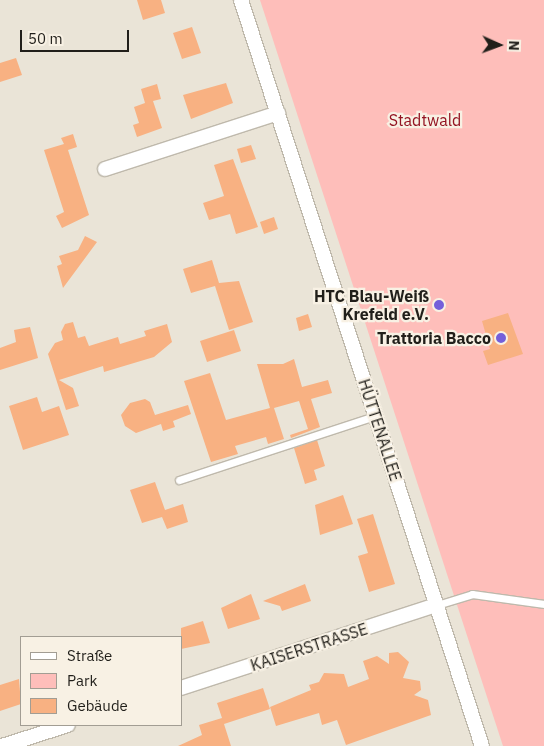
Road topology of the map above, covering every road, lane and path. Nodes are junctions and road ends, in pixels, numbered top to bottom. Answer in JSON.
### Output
{"nodes":[{"id":1,"x":241,"y":0,"type":"edge"},
{"id":2,"x":278,"y":113,"type":"junction"},
{"id":3,"x":105,"y":169,"type":"dead end"},
{"id":4,"x":375,"y":416,"type":"junction"},
{"id":5,"x":179,"y":480,"type":"dead end"},
{"id":6,"x":544,"y":604,"type":"edge"},
{"id":7,"x":437,"y":606,"type":"junction"},
{"id":8,"x":182,"y":688,"type":"edge"},
{"id":9,"x":65,"y":726,"type":"edge"},
{"id":10,"x":2,"y":746,"type":"edge"},
{"id":11,"x":482,"y":746,"type":"edge"}],
"edges":[{"from":1,"to":2,"type":"street","name":"HÜTTENALLEE"},
{"from":2,"to":3,"type":"street"},
{"from":2,"to":4,"type":"street","name":"HÜTTENALLEE"},
{"from":4,"to":5,"type":"lane"},
{"from":4,"to":7,"type":"street","name":"HÜTTENALLEE"},
{"from":6,"to":7,"type":"lane"},
{"from":7,"to":8,"type":"street","name":"KAISERSTRASSE"},
{"from":7,"to":11,"type":"street","name":"HÜTTENALLEE"},
{"from":9,"to":10,"type":"street"}]}
